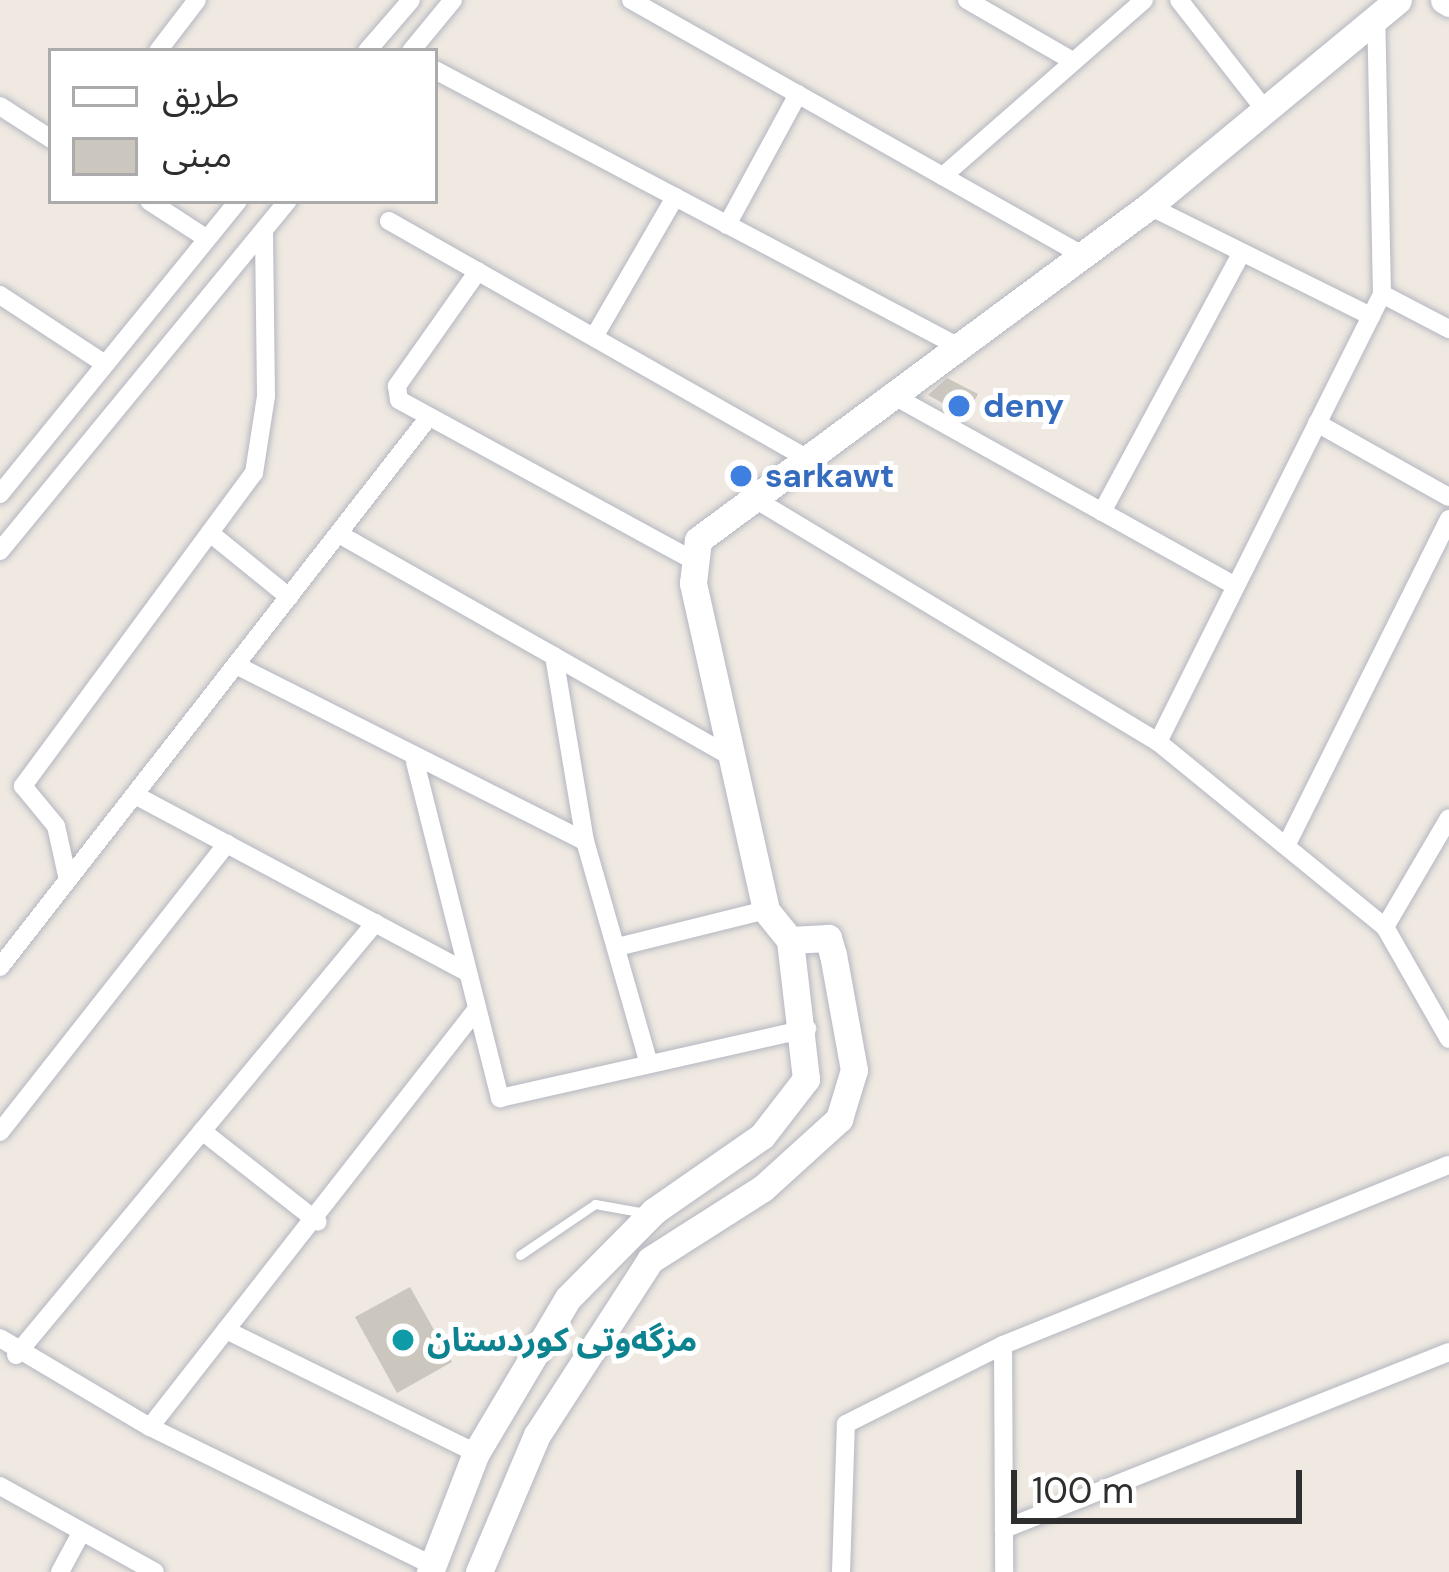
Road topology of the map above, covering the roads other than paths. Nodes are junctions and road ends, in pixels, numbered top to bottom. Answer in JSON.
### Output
{"nodes":[{"id":1,"x":197,"y":0,"type":"edge"},
{"id":2,"x":411,"y":0,"type":"edge"},
{"id":3,"x":453,"y":0,"type":"edge"},
{"id":4,"x":632,"y":0,"type":"edge"},
{"id":5,"x":967,"y":0,"type":"edge"},
{"id":6,"x":1144,"y":0,"type":"edge"},
{"id":7,"x":1179,"y":0,"type":"edge"},
{"id":8,"x":1398,"y":0,"type":"edge"},
{"id":9,"x":653,"y":5,"type":"edge"},
{"id":10,"x":1376,"y":19,"type":"junction"},
{"id":11,"x":160,"y":48,"type":"edge"},
{"id":12,"x":371,"y":48,"type":"edge"},
{"id":13,"x":413,"y":48,"type":"edge"},
{"id":14,"x":1069,"y":59,"type":"junction"},
{"id":15,"x":438,"y":72,"type":"edge"},
{"id":16,"x":798,"y":94,"type":"junction"},
{"id":17,"x":0,"y":106,"type":"edge"},
{"id":18,"x":1265,"y":110,"type":"junction"},
{"id":19,"x":48,"y":137,"type":"edge"},
{"id":20,"x":943,"y":176,"type":"junction"},
{"id":21,"x":675,"y":197,"type":"junction"},
{"id":22,"x":153,"y":204,"type":"edge"},
{"id":23,"x":235,"y":204,"type":"edge"},
{"id":24,"x":286,"y":204,"type":"edge"},
{"id":25,"x":1149,"y":206,"type":"junction"},
{"id":26,"x":389,"y":221,"type":"dead end"},
{"id":27,"x":727,"y":225,"type":"junction"},
{"id":28,"x":264,"y":230,"type":"junction"},
{"id":29,"x":206,"y":238,"type":"junction"},
{"id":30,"x":1241,"y":254,"type":"junction"},
{"id":31,"x":1084,"y":256,"type":"junction"},
{"id":32,"x":478,"y":271,"type":"junction"},
{"id":33,"x":1382,"y":294,"type":"junction"},
{"id":34,"x":0,"y":295,"type":"edge"},
{"id":35,"x":1371,"y":316,"type":"junction"},
{"id":36,"x":1449,"y":329,"type":"edge"},
{"id":37,"x":594,"y":338,"type":"junction"},
{"id":38,"x":959,"y":347,"type":"junction"},
{"id":39,"x":105,"y":364,"type":"junction"},
{"id":40,"x":894,"y":396,"type":"junction"},
{"id":41,"x":425,"y":422,"type":"junction"},
{"id":42,"x":1317,"y":423,"type":"junction"},
{"id":43,"x":807,"y":458,"type":"junction"},
{"id":44,"x":0,"y":494,"type":"edge"},
{"id":45,"x":1449,"y":497,"type":"edge"},
{"id":46,"x":755,"y":499,"type":"junction"},
{"id":47,"x":1102,"y":512,"type":"junction"},
{"id":48,"x":1449,"y":519,"type":"edge"},
{"id":49,"x":210,"y":533,"type":"junction"},
{"id":50,"x":339,"y":534,"type":"junction"},
{"id":51,"x":3,"y":543,"type":"edge"},
{"id":52,"x":691,"y":559,"type":"junction"},
{"id":53,"x":1234,"y":585,"type":"junction"},
{"id":54,"x":289,"y":597,"type":"junction"},
{"id":55,"x":554,"y":656,"type":"junction"},
{"id":56,"x":236,"y":665,"type":"junction"},
{"id":57,"x":1158,"y":742,"type":"junction"},
{"id":58,"x":732,"y":757,"type":"junction"},
{"id":59,"x":415,"y":762,"type":"junction"},
{"id":60,"x":135,"y":795,"type":"junction"},
{"id":61,"x":1449,"y":818,"type":"edge"},
{"id":62,"x":585,"y":841,"type":"junction"},
{"id":63,"x":227,"y":844,"type":"junction"},
{"id":64,"x":1287,"y":844,"type":"junction"},
{"id":65,"x":68,"y":880,"type":"junction"},
{"id":66,"x":766,"y":910,"type":"junction"},
{"id":67,"x":375,"y":923,"type":"junction"},
{"id":68,"x":1385,"y":927,"type":"junction"},
{"id":69,"x":790,"y":940,"type":"junction"},
{"id":70,"x":617,"y":947,"type":"junction"},
{"id":71,"x":0,"y":967,"type":"edge"},
{"id":72,"x":465,"y":971,"type":"junction"},
{"id":73,"x":476,"y":1010,"type":"junction"},
{"id":74,"x":808,"y":1028,"type":"junction"},
{"id":75,"x":1449,"y":1039,"type":"edge"},
{"id":76,"x":648,"y":1061,"type":"junction"},
{"id":77,"x":202,"y":1131,"type":"junction"},
{"id":78,"x":0,"y":1132,"type":"edge"},
{"id":79,"x":1449,"y":1165,"type":"edge"},
{"id":80,"x":649,"y":1216,"type":"junction"},
{"id":81,"x":318,"y":1222,"type":"junction"},
{"id":82,"x":674,"y":1243,"type":"junction"},
{"id":83,"x":520,"y":1256,"type":"dead end"},
{"id":84,"x":226,"y":1330,"type":"junction"},
{"id":85,"x":0,"y":1337,"type":"edge"},
{"id":86,"x":1003,"y":1345,"type":"junction"},
{"id":87,"x":1449,"y":1352,"type":"edge"},
{"id":88,"x":16,"y":1355,"type":"junction"},
{"id":89,"x":150,"y":1427,"type":"junction"},
{"id":90,"x":476,"y":1453,"type":"junction"},
{"id":91,"x":0,"y":1486,"type":"edge"},
{"id":92,"x":1004,"y":1529,"type":"junction"},
{"id":93,"x":81,"y":1532,"type":"junction"},
{"id":94,"x":431,"y":1568,"type":"edge"},
{"id":95,"x":60,"y":1572,"type":"edge"},
{"id":96,"x":155,"y":1572,"type":"edge"},
{"id":97,"x":479,"y":1572,"type":"edge"},
{"id":98,"x":841,"y":1572,"type":"edge"},
{"id":99,"x":1004,"y":1572,"type":"edge"}],
"edges":[{"from":1,"to":11,"type":"street"},
{"from":2,"to":12,"type":"street"},
{"from":3,"to":13,"type":"street"},
{"from":4,"to":9,"type":"street"},
{"from":5,"to":14,"type":"street"},
{"from":6,"to":14,"type":"street"},
{"from":7,"to":18,"type":"street"},
{"from":8,"to":10,"type":"street"},
{"from":9,"to":16,"type":"street"},
{"from":10,"to":18,"type":"street"},
{"from":10,"to":33,"type":"street"},
{"from":14,"to":20,"type":"street"},
{"from":15,"to":21,"type":"street"},
{"from":16,"to":20,"type":"street"},
{"from":16,"to":27,"type":"street"},
{"from":17,"to":19,"type":"street"},
{"from":18,"to":25,"type":"street"},
{"from":20,"to":31,"type":"street"},
{"from":21,"to":27,"type":"street"},
{"from":21,"to":37,"type":"street"},
{"from":22,"to":29,"type":"street"},
{"from":23,"to":29,"type":"street"},
{"from":24,"to":28,"type":"street"},
{"from":25,"to":30,"type":"street"},
{"from":25,"to":31,"type":"street"},
{"from":26,"to":32,"type":"street"},
{"from":27,"to":38,"type":"street"},
{"from":28,"to":49,"type":"street"},
{"from":28,"to":51,"type":"street"},
{"from":29,"to":39,"type":"street"},
{"from":30,"to":35,"type":"street"},
{"from":30,"to":47,"type":"street"},
{"from":31,"to":38,"type":"street"},
{"from":32,"to":37,"type":"street"},
{"from":32,"to":41,"type":"street"},
{"from":33,"to":35,"type":"street"},
{"from":33,"to":36,"type":"street"},
{"from":34,"to":39,"type":"street"},
{"from":35,"to":42,"type":"street"},
{"from":37,"to":43,"type":"street"},
{"from":38,"to":40,"type":"street"},
{"from":39,"to":44,"type":"street"},
{"from":40,"to":43,"type":"street"},
{"from":40,"to":47,"type":"street"},
{"from":41,"to":50,"type":"street"},
{"from":41,"to":52,"type":"street"},
{"from":42,"to":45,"type":"street"},
{"from":42,"to":53,"type":"street"},
{"from":43,"to":46,"type":"street"},
{"from":46,"to":52,"type":"street"},
{"from":46,"to":57,"type":"street"},
{"from":47,"to":53,"type":"street"},
{"from":48,"to":64,"type":"street"},
{"from":49,"to":54,"type":"street"},
{"from":49,"to":65,"type":"street"},
{"from":50,"to":54,"type":"street"},
{"from":50,"to":55,"type":"street"},
{"from":52,"to":58,"type":"street"},
{"from":53,"to":57,"type":"street"},
{"from":54,"to":56,"type":"street"},
{"from":55,"to":58,"type":"street"},
{"from":55,"to":62,"type":"street"},
{"from":56,"to":59,"type":"street"},
{"from":56,"to":60,"type":"street"},
{"from":57,"to":64,"type":"street"},
{"from":58,"to":66,"type":"street"},
{"from":59,"to":62,"type":"street"},
{"from":59,"to":72,"type":"street"},
{"from":60,"to":63,"type":"street"},
{"from":60,"to":65,"type":"street"},
{"from":61,"to":68,"type":"street"},
{"from":62,"to":70,"type":"street"},
{"from":63,"to":67,"type":"street"},
{"from":63,"to":78,"type":"street"},
{"from":64,"to":68,"type":"street"},
{"from":65,"to":71,"type":"street"},
{"from":66,"to":69,"type":"street"},
{"from":66,"to":70,"type":"street"},
{"from":67,"to":72,"type":"street"},
{"from":67,"to":77,"type":"street"},
{"from":68,"to":75,"type":"street"},
{"from":69,"to":74,"type":"street"},
{"from":69,"to":82,"type":"street"},
{"from":70,"to":76,"type":"street"},
{"from":72,"to":73,"type":"street"},
{"from":73,"to":76,"type":"street"},
{"from":73,"to":81,"type":"street"},
{"from":74,"to":76,"type":"street"},
{"from":74,"to":80,"type":"street"},
{"from":77,"to":81,"type":"street"},
{"from":77,"to":88,"type":"street"},
{"from":79,"to":86,"type":"street"},
{"from":80,"to":82,"type":"street"},
{"from":80,"to":83,"type":"lane"},
{"from":80,"to":90,"type":"street"},
{"from":81,"to":84,"type":"street"},
{"from":82,"to":97,"type":"street"},
{"from":84,"to":89,"type":"street"},
{"from":84,"to":90,"type":"street"},
{"from":85,"to":88,"type":"street"},
{"from":86,"to":92,"type":"street"},
{"from":86,"to":98,"type":"street"},
{"from":87,"to":92,"type":"street"},
{"from":88,"to":89,"type":"street"},
{"from":89,"to":94,"type":"street"},
{"from":90,"to":94,"type":"street"},
{"from":91,"to":93,"type":"street"},
{"from":92,"to":99,"type":"street"},
{"from":93,"to":95,"type":"street"},
{"from":93,"to":96,"type":"street"}]}
